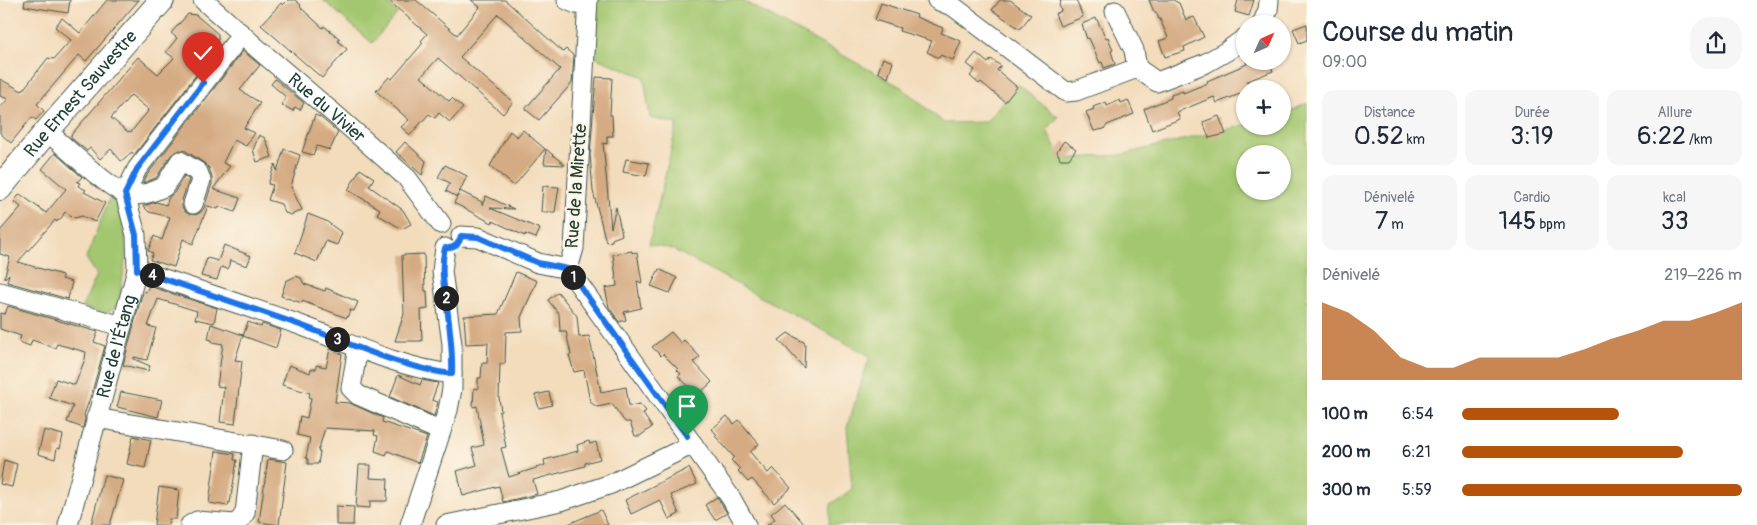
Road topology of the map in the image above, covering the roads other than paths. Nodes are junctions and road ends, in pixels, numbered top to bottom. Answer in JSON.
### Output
{"nodes":[{"id":1,"x":162,"y":0,"type":"edge"},
{"id":2,"x":203,"y":0,"type":"edge"},
{"id":3,"x":567,"y":0,"type":"edge"},
{"id":4,"x":937,"y":0,"type":"edge"},
{"id":5,"x":1269,"y":0,"type":"edge"},
{"id":6,"x":587,"y":3,"type":"edge"},
{"id":7,"x":1115,"y":11,"type":"dead end"},
{"id":8,"x":1266,"y":15,"type":"edge"},
{"id":9,"x":242,"y":34,"type":"junction"},
{"id":10,"x":1236,"y":44,"type":"edge"},
{"id":11,"x":1136,"y":68,"type":"junction"},
{"id":12,"x":47,"y":131,"type":"junction"},
{"id":13,"x":161,"y":140,"type":"junction"},
{"id":14,"x":180,"y":161,"type":"junction"},
{"id":15,"x":0,"y":188,"type":"edge"},
{"id":16,"x":125,"y":194,"type":"junction"},
{"id":17,"x":193,"y":204,"type":"dead end"},
{"id":18,"x":441,"y":224,"type":"junction"},
{"id":19,"x":461,"y":236,"type":"junction"},
{"id":20,"x":445,"y":248,"type":"junction"},
{"id":21,"x":568,"y":269,"type":"junction"},
{"id":22,"x":137,"y":270,"type":"junction"},
{"id":23,"x":0,"y":292,"type":"edge"},
{"id":24,"x":122,"y":326,"type":"junction"},
{"id":25,"x":358,"y":347,"type":"junction"},
{"id":26,"x":452,"y":374,"type":"junction"},
{"id":27,"x":96,"y":418,"type":"junction"},
{"id":28,"x":441,"y":432,"type":"junction"},
{"id":29,"x":253,"y":444,"type":"junction"},
{"id":30,"x":693,"y":444,"type":"junction"},
{"id":31,"x":284,"y":450,"type":"dead end"},
{"id":32,"x":68,"y":525,"type":"edge"},
{"id":33,"x":190,"y":525,"type":"edge"},
{"id":34,"x":410,"y":525,"type":"edge"},
{"id":35,"x":446,"y":525,"type":"edge"},
{"id":36,"x":746,"y":525,"type":"edge"}],
"edges":[{"from":1,"to":12,"type":"main road","name":"Rue Ernest Sauvestre"},
{"from":2,"to":9,"type":"street","name":"Rue du Vivier"},
{"from":3,"to":6,"type":"street"},
{"from":4,"to":11,"type":"street"},
{"from":5,"to":8,"type":"street"},
{"from":6,"to":21,"type":"street","name":"Rue de la Mirette"},
{"from":7,"to":11,"type":"street"},
{"from":9,"to":13,"type":"street"},
{"from":9,"to":18,"type":"street","name":"Rue du Vivier"},
{"from":10,"to":11,"type":"street"},
{"from":12,"to":15,"type":"main road","name":"Rue Ernest Sauvestre"},
{"from":12,"to":16,"type":"street"},
{"from":13,"to":14,"type":"street"},
{"from":13,"to":16,"type":"street"},
{"from":14,"to":16,"type":"street"},
{"from":14,"to":17,"type":"street"},
{"from":16,"to":22,"type":"street","name":"Rue de l'Étang"},
{"from":18,"to":19,"type":"street"},
{"from":18,"to":20,"type":"street"},
{"from":19,"to":20,"type":"street"},
{"from":19,"to":21,"type":"street"},
{"from":20,"to":26,"type":"street"},
{"from":21,"to":30,"type":"street","name":"Rue de la Mirette"},
{"from":22,"to":24,"type":"street","name":"Rue de l'Étang"},
{"from":22,"to":25,"type":"street"},
{"from":23,"to":24,"type":"street"},
{"from":24,"to":27,"type":"street","name":"Rue de l'Étang"},
{"from":25,"to":26,"type":"street"},
{"from":25,"to":28,"type":"street"},
{"from":26,"to":28,"type":"street"},
{"from":27,"to":29,"type":"street"},
{"from":27,"to":32,"type":"street","name":"Rue de l'Étang"},
{"from":28,"to":34,"type":"street"},
{"from":29,"to":31,"type":"street"},
{"from":29,"to":33,"type":"street"},
{"from":30,"to":35,"type":"street"},
{"from":30,"to":36,"type":"street","name":"Rue de la Mirette"}]}
